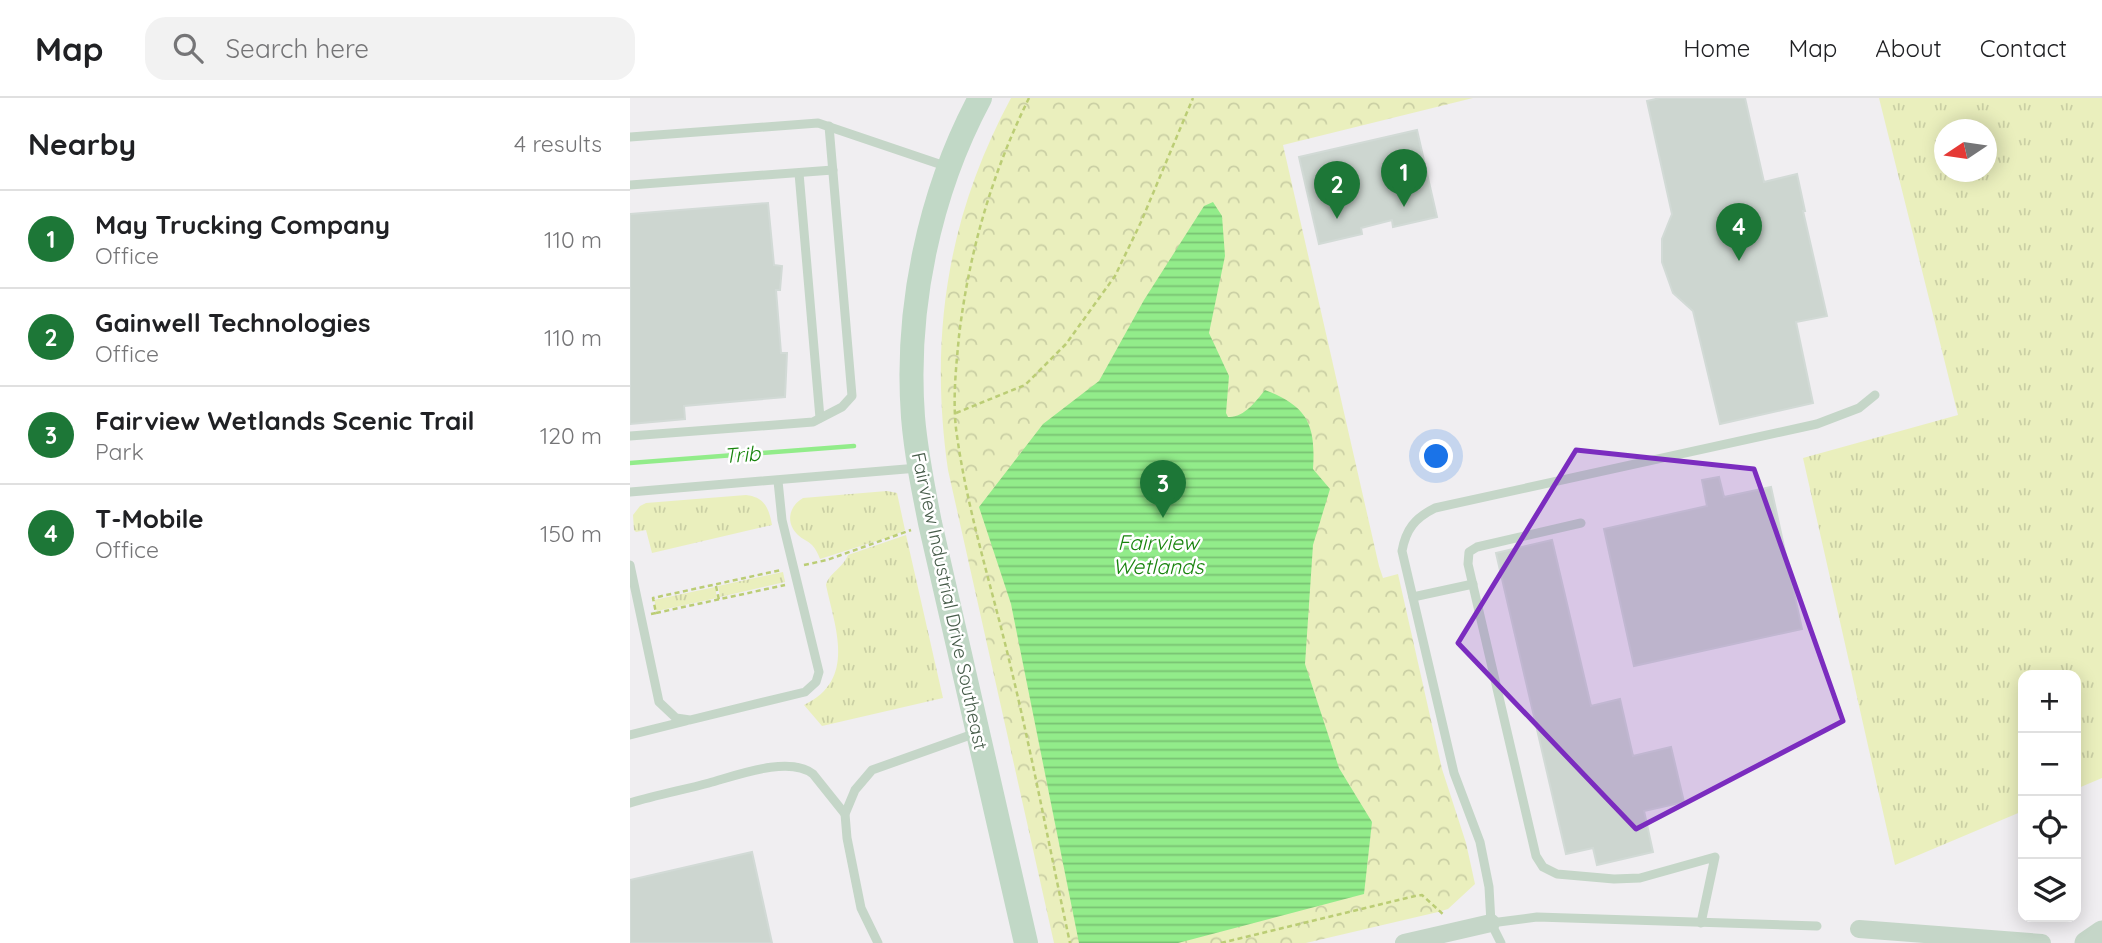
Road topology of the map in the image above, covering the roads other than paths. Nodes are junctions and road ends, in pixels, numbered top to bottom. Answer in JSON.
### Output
{"nodes":[{"id":1,"x":981,"y":98,"type":"edge"},
{"id":2,"x":829,"y":126,"type":"junction"},
{"id":3,"x":630,"y":137,"type":"edge"},
{"id":4,"x":949,"y":167,"type":"junction"},
{"id":5,"x":832,"y":170,"type":"junction"},
{"id":6,"x":799,"y":173,"type":"junction"},
{"id":7,"x":630,"y":185,"type":"edge"},
{"id":8,"x":1875,"y":395,"type":"dead end"},
{"id":9,"x":820,"y":418,"type":"junction"},
{"id":10,"x":630,"y":436,"type":"edge"},
{"id":11,"x":920,"y":468,"type":"junction"},
{"id":12,"x":778,"y":481,"type":"junction"},
{"id":13,"x":630,"y":492,"type":"edge"},
{"id":14,"x":1581,"y":523,"type":"dead end"},
{"id":15,"x":630,"y":565,"type":"edge"},
{"id":16,"x":1473,"y":583,"type":"junction"},
{"id":17,"x":1413,"y":597,"type":"junction"},
{"id":18,"x":691,"y":720,"type":"junction"},
{"id":19,"x":978,"y":732,"type":"junction"},
{"id":20,"x":630,"y":735,"type":"edge"},
{"id":21,"x":630,"y":803,"type":"edge"},
{"id":22,"x":845,"y":814,"type":"junction"},
{"id":23,"x":1491,"y":923,"type":"junction"},
{"id":24,"x":1701,"y":923,"type":"junction"},
{"id":25,"x":1817,"y":926,"type":"dead end"},
{"id":26,"x":1858,"y":929,"type":"dead end"},
{"id":27,"x":2102,"y":932,"type":"edge"},
{"id":28,"x":878,"y":943,"type":"edge"},
{"id":29,"x":1026,"y":943,"type":"edge"},
{"id":30,"x":1404,"y":943,"type":"edge"},
{"id":31,"x":1501,"y":943,"type":"edge"},
{"id":32,"x":2042,"y":943,"type":"edge"},
{"id":33,"x":2086,"y":943,"type":"edge"}],
"edges":[{"from":1,"to":4,"type":"main road","name":"Fairview Industrial Drive Southeast"},
{"from":2,"to":3,"type":"lane"},
{"from":2,"to":4,"type":"lane"},
{"from":2,"to":5,"type":"lane"},
{"from":4,"to":11,"type":"main road","name":"Fairview Industrial Drive Southeast"},
{"from":5,"to":6,"type":"lane"},
{"from":5,"to":9,"type":"lane"},
{"from":6,"to":7,"type":"lane"},
{"from":6,"to":9,"type":"lane"},
{"from":8,"to":17,"type":"lane"},
{"from":9,"to":10,"type":"lane"},
{"from":11,"to":12,"type":"lane"},
{"from":11,"to":19,"type":"main road","name":"Fairview Industrial Drive Southeast"},
{"from":12,"to":13,"type":"lane"},
{"from":12,"to":18,"type":"lane"},
{"from":14,"to":16,"type":"lane"},
{"from":15,"to":18,"type":"lane"},
{"from":16,"to":17,"type":"lane"},
{"from":16,"to":24,"type":"lane"},
{"from":17,"to":23,"type":"lane"},
{"from":18,"to":20,"type":"lane"},
{"from":19,"to":22,"type":"lane"},
{"from":19,"to":29,"type":"main road","name":"Fairview Industrial Drive Southeast"},
{"from":21,"to":22,"type":"lane"},
{"from":22,"to":28,"type":"lane"},
{"from":23,"to":24,"type":"lane"},
{"from":23,"to":30,"type":"street"},
{"from":23,"to":31,"type":"lane"},
{"from":24,"to":25,"type":"lane"},
{"from":26,"to":32,"type":"street"},
{"from":27,"to":33,"type":"street"}]}
